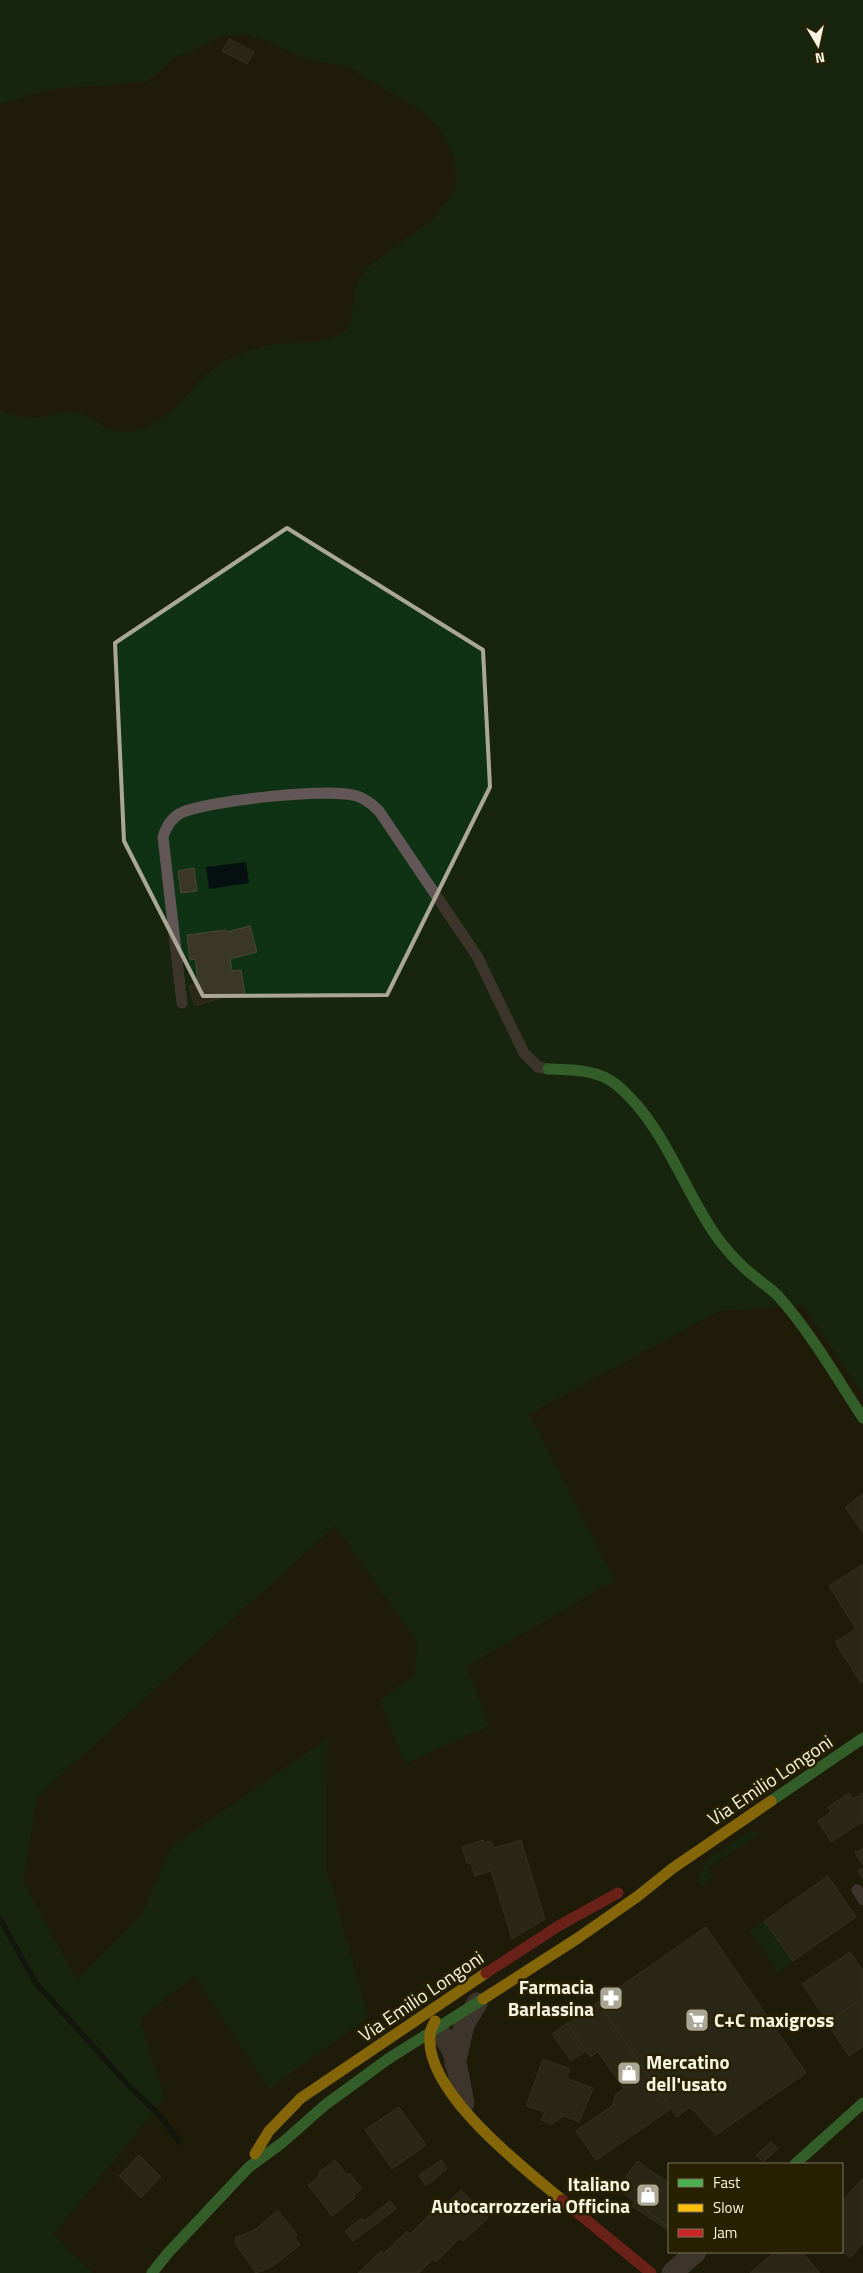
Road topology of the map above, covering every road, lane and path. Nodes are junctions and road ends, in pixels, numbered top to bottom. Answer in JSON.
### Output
{"nodes":[{"id":1,"x":182,"y":1003,"type":"dead end"},
{"id":2,"x":548,"y":1069,"type":"joint"},
{"id":3,"x":863,"y":1418,"type":"edge"},
{"id":4,"x":863,"y":1738,"type":"edge"},
{"id":5,"x":672,"y":1868,"type":"junction"},
{"id":6,"x":560,"y":1925,"type":"junction"},
{"id":7,"x":477,"y":2002,"type":"junction"},
{"id":8,"x":432,"y":2031,"type":"junction"},
{"id":9,"x":388,"y":2059,"type":"junction"},
{"id":10,"x":448,"y":2068,"type":"junction"},
{"id":11,"x":301,"y":2098,"type":"junction"},
{"id":12,"x":863,"y":2104,"type":"edge"},
{"id":13,"x":466,"y":2111,"type":"joint"},
{"id":14,"x":796,"y":2163,"type":"edge"},
{"id":15,"x":249,"y":2167,"type":"junction"},
{"id":16,"x":695,"y":2253,"type":"edge"},
{"id":17,"x":152,"y":2273,"type":"edge"},
{"id":18,"x":651,"y":2273,"type":"edge"},
{"id":19,"x":672,"y":2273,"type":"edge"}],
"edges":[{"from":1,"to":2,"type":"lane"},
{"from":2,"to":3,"type":"street"},
{"from":4,"to":5,"type":"street","name":"Via Emilio Longoni"},
{"from":5,"to":6,"type":"street","name":"Via Emilio Longoni"},
{"from":5,"to":7,"type":"street","name":"Via Emilio Longoni"},
{"from":6,"to":8,"type":"street","name":"Via Emilio Longoni"},
{"from":6,"to":11,"type":"street","name":"Via Emilio Longoni"},
{"from":7,"to":8,"type":"street","name":"Via Emilio Longoni"},
{"from":7,"to":10,"type":"street"},
{"from":8,"to":9,"type":"street","name":"Via Emilio Longoni"},
{"from":8,"to":10,"type":"street"},
{"from":8,"to":11,"type":"street","name":"Via Emilio Longoni"},
{"from":9,"to":10,"type":"street"},
{"from":9,"to":15,"type":"street","name":"Via Emilio Longoni"},
{"from":10,"to":13,"type":"street"},
{"from":11,"to":15,"type":"street","name":"Via Emilio Longoni"},
{"from":12,"to":14,"type":"street"},
{"from":13,"to":18,"type":"street"},
{"from":15,"to":17,"type":"street","name":"Via Emilio Longoni"},
{"from":16,"to":19,"type":"street"}]}
